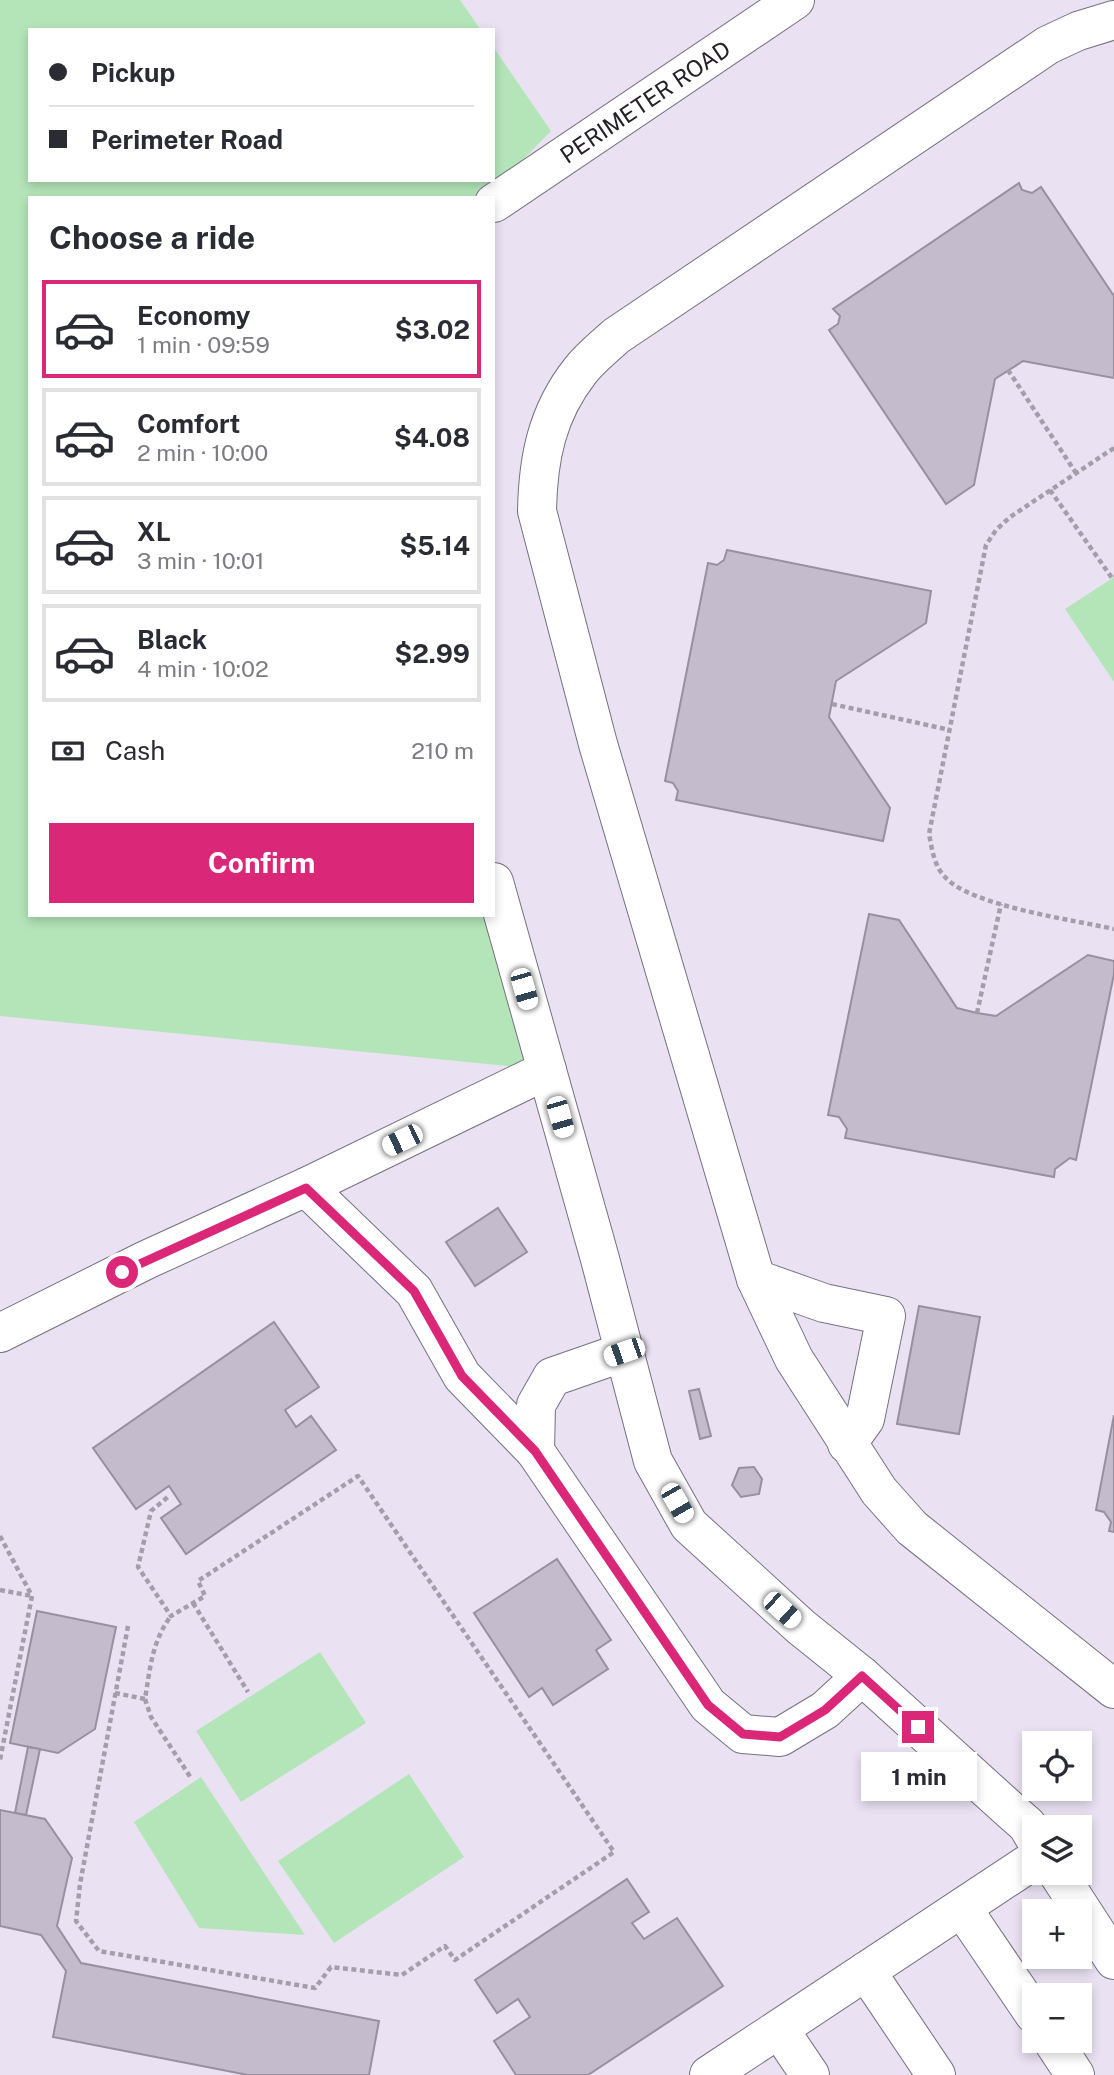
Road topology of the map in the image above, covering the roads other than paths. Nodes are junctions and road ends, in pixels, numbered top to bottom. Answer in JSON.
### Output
{"nodes":[{"id":1,"x":795,"y":0,"type":"edge"},
{"id":2,"x":1114,"y":20,"type":"edge"},
{"id":3,"x":495,"y":202,"type":"edge"},
{"id":4,"x":495,"y":886,"type":"edge"},
{"id":5,"x":547,"y":1070,"type":"junction"},
{"id":6,"x":306,"y":1188,"type":"junction"},
{"id":7,"x":756,"y":1279,"type":"junction"},
{"id":8,"x":0,"y":1333,"type":"edge"},
{"id":9,"x":624,"y":1352,"type":"junction"},
{"id":10,"x":847,"y":1444,"type":"junction"},
{"id":11,"x":535,"y":1451,"type":"junction"},
{"id":12,"x":862,"y":1676,"type":"junction"},
{"id":13,"x":1114,"y":1689,"type":"edge"},
{"id":14,"x":1022,"y":1820,"type":"edge"},
{"id":15,"x":1022,"y":1868,"type":"edge"},
{"id":16,"x":1065,"y":1885,"type":"edge"},
{"id":17,"x":962,"y":1908,"type":"junction"},
{"id":18,"x":1114,"y":1960,"type":"edge"},
{"id":19,"x":866,"y":1971,"type":"junction"},
{"id":20,"x":1022,"y":1996,"type":"edge"},
{"id":21,"x":779,"y":2029,"type":"junction"},
{"id":22,"x":1061,"y":2053,"type":"edge"},
{"id":23,"x":709,"y":2075,"type":"edge"},
{"id":24,"x":810,"y":2075,"type":"edge"},
{"id":25,"x":936,"y":2075,"type":"edge"},
{"id":26,"x":1075,"y":2075,"type":"edge"}],
"edges":[{"from":1,"to":3,"type":"street","name":"PERIMETER ROAD"},
{"from":2,"to":7,"type":"street"},
{"from":4,"to":5,"type":"street"},
{"from":5,"to":6,"type":"street"},
{"from":5,"to":9,"type":"street"},
{"from":6,"to":8,"type":"street"},
{"from":6,"to":11,"type":"street"},
{"from":7,"to":10,"type":"street"},
{"from":7,"to":10,"type":"street"},
{"from":9,"to":11,"type":"street"},
{"from":9,"to":12,"type":"street"},
{"from":10,"to":13,"type":"street"},
{"from":11,"to":12,"type":"street"},
{"from":12,"to":14,"type":"street"},
{"from":15,"to":17,"type":"street"},
{"from":16,"to":18,"type":"street"},
{"from":17,"to":19,"type":"street"},
{"from":17,"to":20,"type":"street"},
{"from":19,"to":21,"type":"street"},
{"from":19,"to":25,"type":"street"},
{"from":21,"to":23,"type":"street"},
{"from":21,"to":24,"type":"street"},
{"from":22,"to":26,"type":"street"}]}
